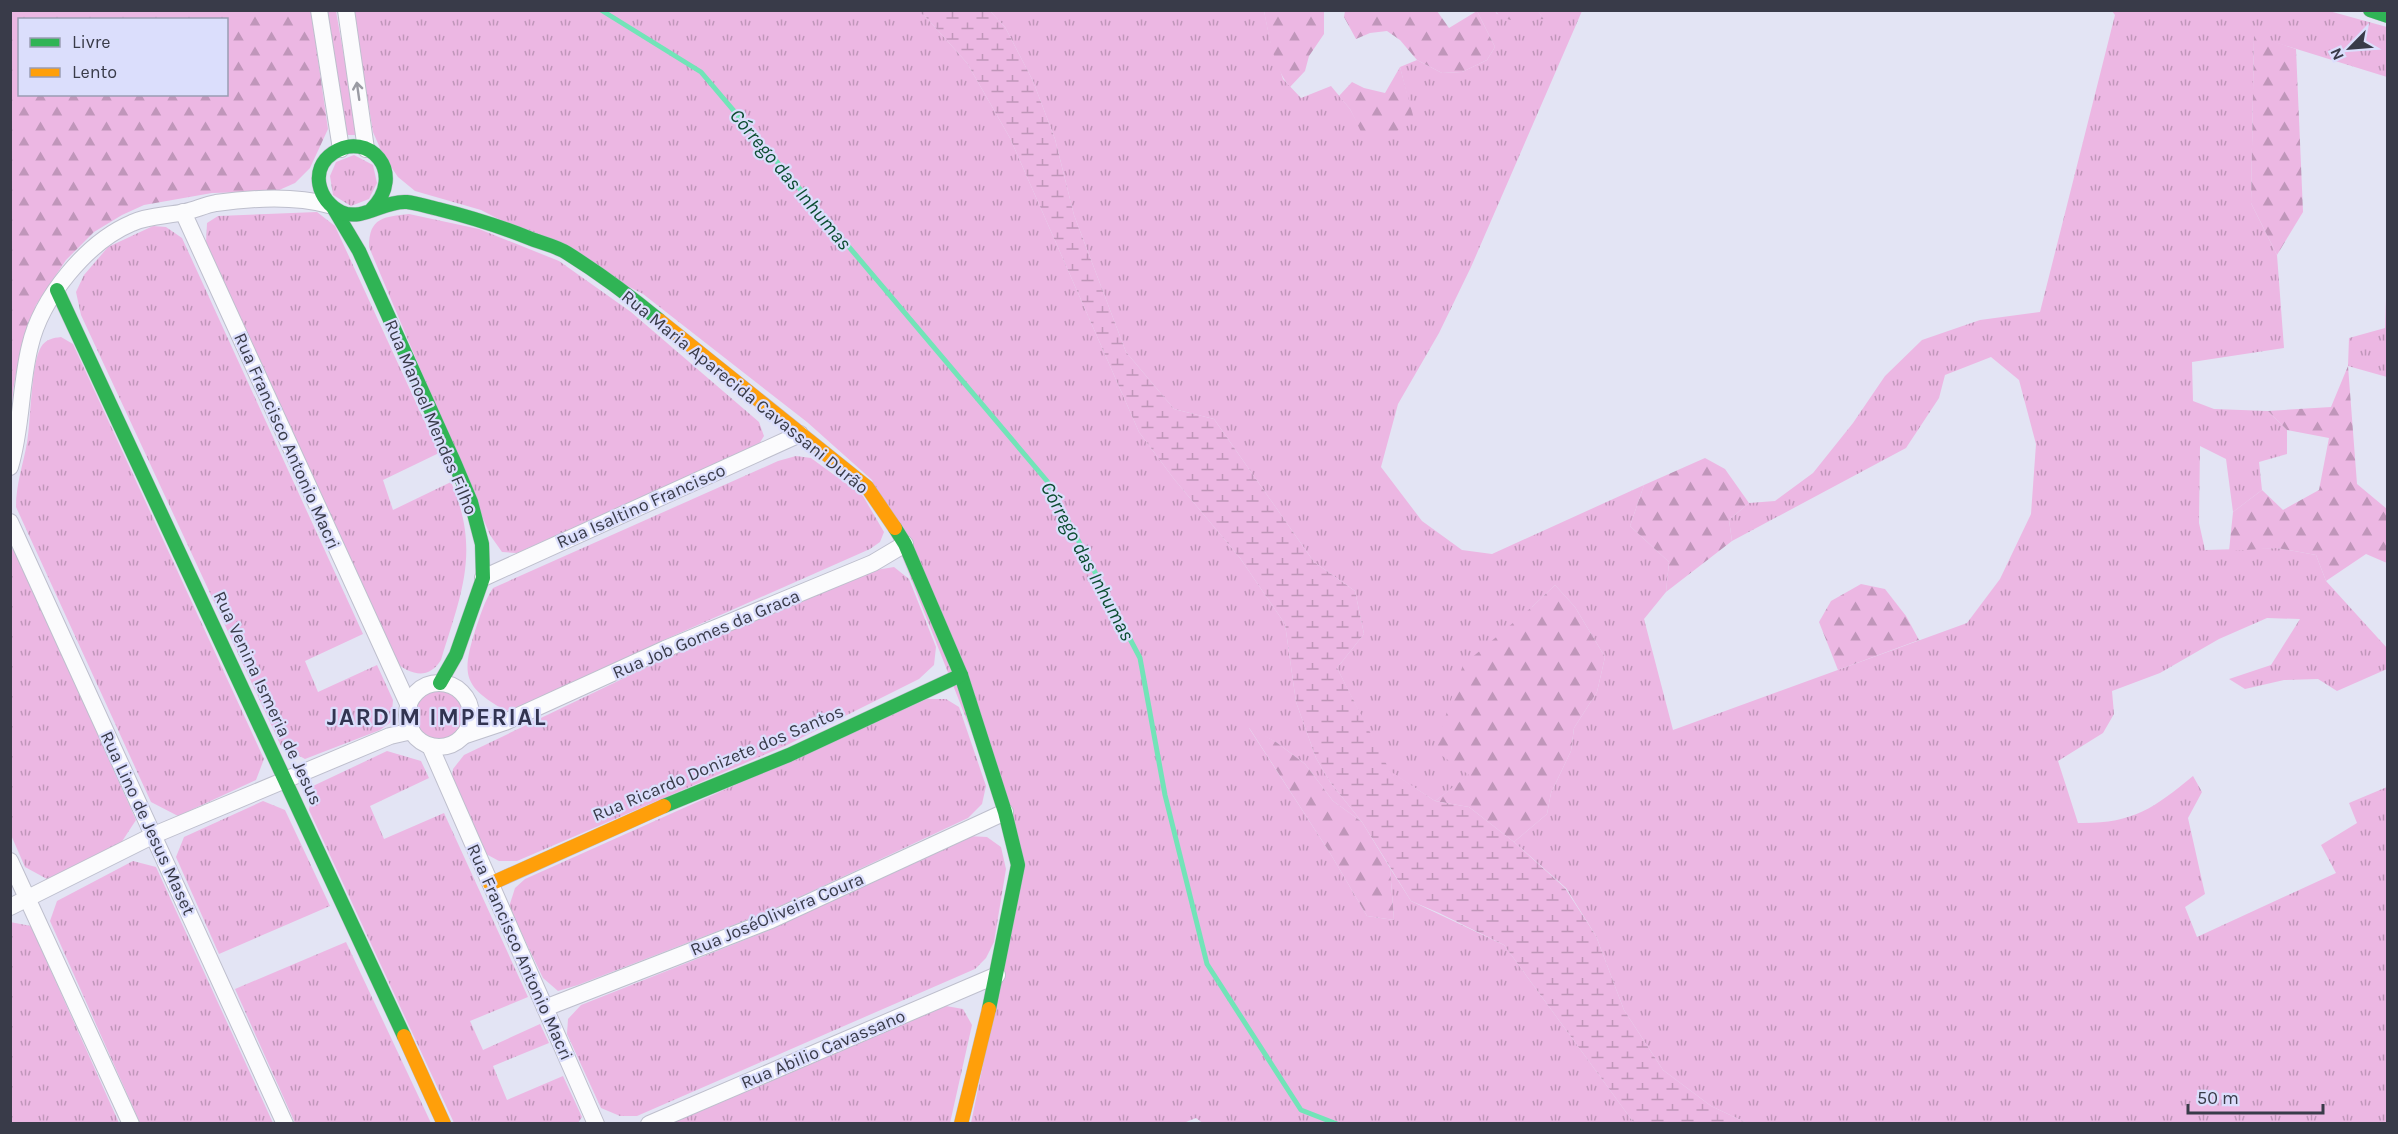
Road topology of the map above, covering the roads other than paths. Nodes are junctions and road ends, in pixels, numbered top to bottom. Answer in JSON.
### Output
{"nodes":[{"id":1,"x":319,"y":10,"type":"edge"},
{"id":2,"x":346,"y":10,"type":"edge"},
{"id":3,"x":2370,"y":10,"type":"edge"},
{"id":4,"x":2388,"y":16,"type":"edge"},
{"id":5,"x":341,"y":148,"type":"junction"},
{"id":6,"x":366,"y":149,"type":"junction"},
{"id":7,"x":386,"y":172,"type":"junction"},
{"id":8,"x":319,"y":174,"type":"junction"},
{"id":9,"x":294,"y":198,"type":"junction"},
{"id":10,"x":405,"y":202,"type":"junction"},
{"id":11,"x":331,"y":207,"type":"junction"},
{"id":12,"x":368,"y":211,"type":"junction"},
{"id":13,"x":183,"y":212,"type":"junction"},
{"id":14,"x":358,"y":252,"type":"junction"},
{"id":15,"x":57,"y":290,"type":"junction"},
{"id":16,"x":800,"y":434,"type":"junction"},
{"id":17,"x":10,"y":467,"type":"edge"},
{"id":18,"x":10,"y":522,"type":"edge"},
{"id":19,"x":905,"y":544,"type":"junction"},
{"id":20,"x":483,"y":578,"type":"junction"},
{"id":21,"x":456,"y":655,"type":"joint"},
{"id":22,"x":961,"y":675,"type":"junction"},
{"id":23,"x":446,"y":685,"type":"junction"},
{"id":24,"x":412,"y":700,"type":"junction"},
{"id":25,"x":471,"y":720,"type":"junction"},
{"id":26,"x":505,"y":722,"type":"junction"},
{"id":27,"x":410,"y":727,"type":"junction"},
{"id":28,"x":463,"y":736,"type":"junction"},
{"id":29,"x":436,"y":746,"type":"junction"},
{"id":30,"x":286,"y":779,"type":"junction"},
{"id":31,"x":1005,"y":812,"type":"junction"},
{"id":32,"x":154,"y":834,"type":"junction"},
{"id":33,"x":10,"y":861,"type":"edge"},
{"id":34,"x":490,"y":884,"type":"junction"},
{"id":35,"x":28,"y":898,"type":"junction"},
{"id":36,"x":10,"y":907,"type":"edge"},
{"id":37,"x":997,"y":975,"type":"junction"},
{"id":38,"x":544,"y":1008,"type":"junction"},
{"id":39,"x":131,"y":1124,"type":"edge"},
{"id":40,"x":285,"y":1124,"type":"edge"},
{"id":41,"x":444,"y":1124,"type":"edge"},
{"id":42,"x":596,"y":1124,"type":"edge"},
{"id":43,"x":649,"y":1124,"type":"edge"},
{"id":44,"x":961,"y":1124,"type":"edge"}],
"edges":[{"from":1,"to":5,"type":"street"},
{"from":6,"to":2,"type":"street","one_way":true},
{"from":3,"to":4,"type":"street"},
{"from":5,"to":6,"type":"street"},
{"from":5,"to":8,"type":"street"},
{"from":6,"to":7,"type":"street"},
{"from":7,"to":10,"type":"street"},
{"from":7,"to":12,"type":"street"},
{"from":8,"to":9,"type":"street"},
{"from":8,"to":11,"type":"street"},
{"from":9,"to":11,"type":"street"},
{"from":9,"to":13,"type":"street"},
{"from":10,"to":12,"type":"street","name":"Rua Maria Aparecida Cavassani Durão"},
{"from":10,"to":16,"type":"street","name":"Rua Maria Aparecida Cavassani Durão"},
{"from":11,"to":12,"type":"street"},
{"from":11,"to":14,"type":"street","name":"Rua Manoel Mendes Filho"},
{"from":12,"to":14,"type":"street"},
{"from":13,"to":15,"type":"street"},
{"from":13,"to":24,"type":"street","name":"Rua Francisco Antonio Macri"},
{"from":14,"to":20,"type":"street","name":"Rua Manoel Mendes Filho"},
{"from":15,"to":17,"type":"street"},
{"from":15,"to":30,"type":"street","name":"Rua Venina Ismeria de Jesus"},
{"from":16,"to":19,"type":"street","name":"Rua Maria Aparecida Cavassani Durão"},
{"from":16,"to":20,"type":"street","name":"Rua Isaltino Francisco"},
{"from":18,"to":32,"type":"street","name":"Rua Lino de Jesus Maset"},
{"from":19,"to":22,"type":"street","name":"Rua Maria Aparecida Cavassani Durão"},
{"from":19,"to":26,"type":"street","name":"Rua Job Gomes da Graca"},
{"from":20,"to":21,"type":"street","name":"Rua Manoel Mendes Filho"},
{"from":21,"to":23,"type":"street","name":"Rua Manoel Mendes Filho"},
{"from":22,"to":31,"type":"street","name":"Rua Maria Aparecida Cavassani Durão"},
{"from":22,"to":34,"type":"street","name":"Rua Ricardo Donizete dos Santos"},
{"from":23,"to":24,"type":"street"},
{"from":23,"to":25,"type":"street"},
{"from":24,"to":27,"type":"street"},
{"from":25,"to":26,"type":"street","name":"Rua Job Gomes da Graca"},
{"from":25,"to":28,"type":"street"},
{"from":26,"to":28,"type":"street","name":"Rua Job Gomes da Graca"},
{"from":27,"to":29,"type":"street"},
{"from":27,"to":30,"type":"street"},
{"from":28,"to":29,"type":"street"},
{"from":29,"to":34,"type":"street","name":"Rua Francisco Antonio Macri"},
{"from":30,"to":32,"type":"street"},
{"from":30,"to":41,"type":"street","name":"Rua Venina Ismeria de Jesus"},
{"from":31,"to":37,"type":"street","name":"Rua Maria Aparecida Cavassani Durão"},
{"from":31,"to":38,"type":"street","name":"Rua JoséOliveira Coura"},
{"from":32,"to":35,"type":"street"},
{"from":32,"to":40,"type":"street","name":"Rua Lino de Jesus Maset"},
{"from":33,"to":35,"type":"street"},
{"from":34,"to":38,"type":"street","name":"Rua Francisco Antonio Macri"},
{"from":35,"to":36,"type":"street"},
{"from":35,"to":39,"type":"street"},
{"from":37,"to":43,"type":"street","name":"Rua Abilio Cavassano"},
{"from":37,"to":44,"type":"street","name":"Rua Maria Aparecida Cavassani Durão"},
{"from":38,"to":42,"type":"street","name":"Rua Francisco Antonio Macri"}]}
